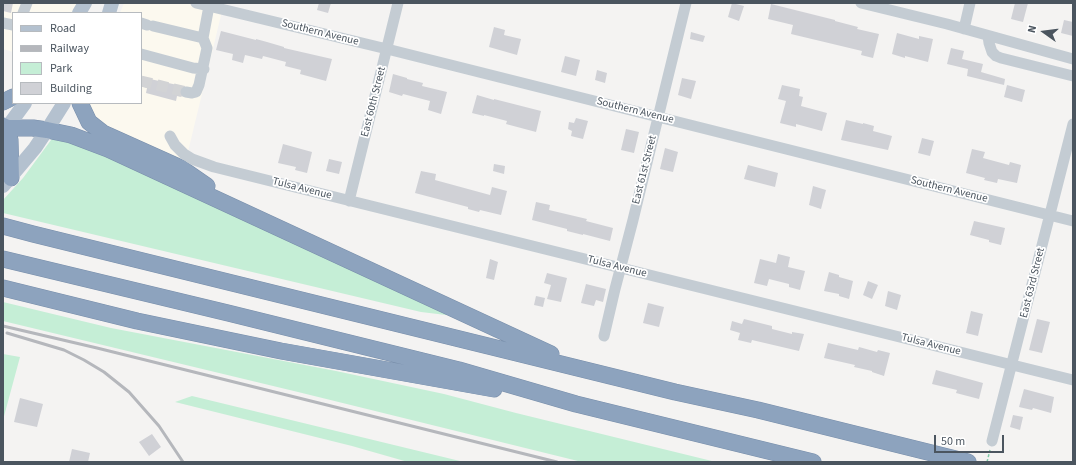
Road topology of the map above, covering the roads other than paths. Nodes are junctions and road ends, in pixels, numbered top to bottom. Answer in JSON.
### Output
{"nodes":[{"id":1,"x":84,"y":3,"type":"edge"},
{"id":2,"x":196,"y":3,"type":"edge"},
{"id":3,"x":398,"y":3,"type":"edge"},
{"id":4,"x":686,"y":3,"type":"edge"},
{"id":5,"x":861,"y":3,"type":"edge"},
{"id":6,"x":970,"y":3,"type":"edge"},
{"id":7,"x":209,"y":6,"type":"junction"},
{"id":8,"x":80,"y":12,"type":"edge"},
{"id":9,"x":147,"y":25,"type":"edge"},
{"id":10,"x":964,"y":29,"type":"junction"},
{"id":11,"x":988,"y":36,"type":"junction"},
{"id":12,"x":203,"y":38,"type":"junction"},
{"id":13,"x":387,"y":49,"type":"junction"},
{"id":14,"x":142,"y":54,"type":"edge"},
{"id":15,"x":1073,"y":58,"type":"edge"},
{"id":16,"x":204,"y":69,"type":"junction"},
{"id":17,"x":1073,"y":76,"type":"edge"},
{"id":18,"x":186,"y":92,"type":"dead end"},
{"id":19,"x":12,"y":98,"type":"edge"},
{"id":20,"x":3,"y":102,"type":"edge"},
{"id":21,"x":24,"y":104,"type":"edge"},
{"id":22,"x":63,"y":104,"type":"edge"},
{"id":23,"x":80,"y":104,"type":"edge"},
{"id":24,"x":658,"y":117,"type":"junction"},
{"id":25,"x":1073,"y":124,"type":"edge"},
{"id":26,"x":4,"y":129,"type":"edge"},
{"id":27,"x":47,"y":130,"type":"junction"},
{"id":28,"x":170,"y":136,"type":"dead end"},
{"id":29,"x":7,"y":182,"type":"edge"},
{"id":30,"x":349,"y":201,"type":"junction"},
{"id":31,"x":249,"y":215,"type":"junction"},
{"id":32,"x":1050,"y":215,"type":"junction"},
{"id":33,"x":1073,"y":221,"type":"edge"},
{"id":34,"x":3,"y":226,"type":"edge"},
{"id":35,"x":3,"y":259,"type":"edge"},
{"id":36,"x":620,"y":268,"type":"junction"},
{"id":37,"x":3,"y":288,"type":"edge"},
{"id":38,"x":604,"y":336,"type":"dead end"},
{"id":39,"x":1012,"y":365,"type":"junction"},
{"id":40,"x":585,"y":370,"type":"junction"},
{"id":41,"x":1073,"y":380,"type":"edge"},
{"id":42,"x":576,"y":404,"type":"junction"},
{"id":43,"x":992,"y":441,"type":"dead end"},
{"id":44,"x":814,"y":462,"type":"edge"},
{"id":45,"x":968,"y":462,"type":"edge"}],
"edges":[{"from":1,"to":8,"type":"main road"},
{"from":2,"to":7,"type":"street","name":"Southern Avenue"},
{"from":3,"to":13,"type":"street","name":"East 60th Street"},
{"from":4,"to":24,"type":"street","name":"East 61st Street"},
{"from":5,"to":10,"type":"street"},
{"from":6,"to":10,"type":"street"},
{"from":7,"to":12,"type":"street"},
{"from":7,"to":13,"type":"street","name":"Southern Avenue"},
{"from":9,"to":12,"type":"street"},
{"from":10,"to":11,"type":"street"},
{"from":11,"to":15,"type":"street"},
{"from":11,"to":17,"type":"street"},
{"from":12,"to":16,"type":"street"},
{"from":13,"to":24,"type":"street","name":"Southern Avenue"},
{"from":13,"to":30,"type":"street","name":"East 60th Street"},
{"from":14,"to":16,"type":"street"},
{"from":16,"to":18,"type":"street"},
{"from":19,"to":20,"type":"highway"},
{"from":21,"to":26,"type":"main road"},
{"from":22,"to":27,"type":"main road"},
{"from":23,"to":31,"type":"highway"},
{"from":24,"to":32,"type":"street","name":"Southern Avenue"},
{"from":24,"to":36,"type":"street","name":"East 61st Street"},
{"from":25,"to":32,"type":"street","name":"East 63rd Street"},
{"from":26,"to":27,"type":"highway"},
{"from":26,"to":29,"type":"highway"},
{"from":27,"to":29,"type":"main road"},
{"from":27,"to":31,"type":"highway"},
{"from":28,"to":30,"type":"street","name":"Tulsa Avenue"},
{"from":30,"to":36,"type":"street","name":"Tulsa Avenue"},
{"from":31,"to":40,"type":"highway"},
{"from":32,"to":33,"type":"street","name":"Southern Avenue"},
{"from":32,"to":39,"type":"street","name":"East 63rd Street"},
{"from":34,"to":40,"type":"highway"},
{"from":35,"to":42,"type":"highway"},
{"from":36,"to":38,"type":"street","name":"East 61st Street"},
{"from":36,"to":39,"type":"street","name":"Tulsa Avenue"},
{"from":37,"to":42,"type":"highway"},
{"from":39,"to":41,"type":"street","name":"Tulsa Avenue"},
{"from":39,"to":43,"type":"street","name":"East 63rd Street"},
{"from":40,"to":45,"type":"highway"},
{"from":42,"to":44,"type":"highway"}]}
